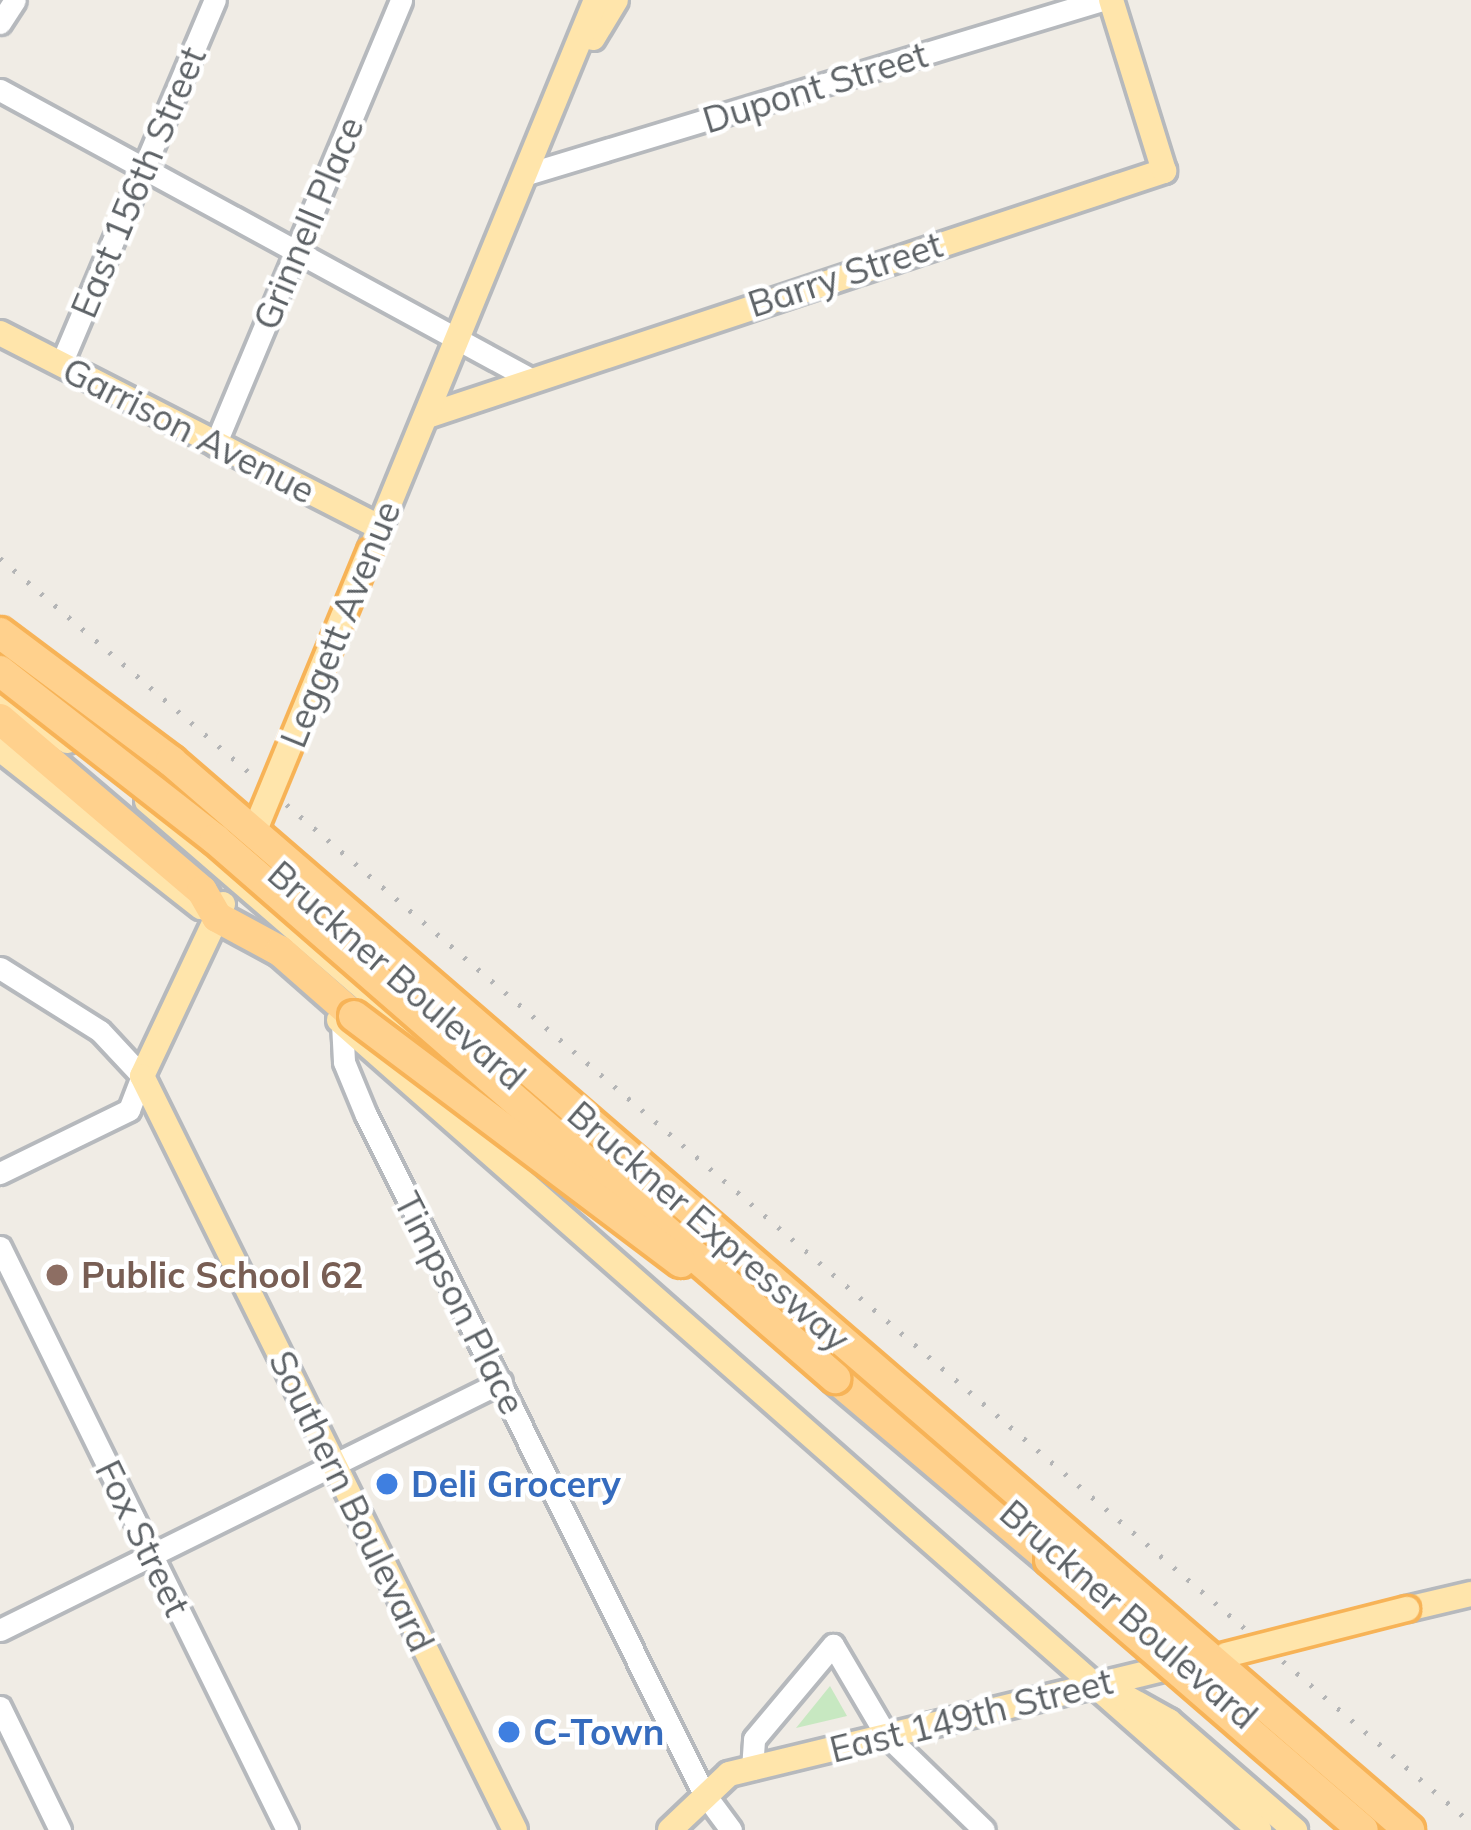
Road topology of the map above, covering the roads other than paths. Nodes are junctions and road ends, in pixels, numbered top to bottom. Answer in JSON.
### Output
{"nodes":[{"id":1,"x":15,"y":0,"type":"edge"},
{"id":2,"x":215,"y":0,"type":"edge"},
{"id":3,"x":400,"y":0,"type":"edge"},
{"id":4,"x":596,"y":0,"type":"edge"},
{"id":5,"x":616,"y":0,"type":"edge"},
{"id":6,"x":1102,"y":0,"type":"edge"},
{"id":7,"x":1112,"y":0,"type":"edge"},
{"id":8,"x":0,"y":23,"type":"edge"},
{"id":9,"x":574,"y":64,"type":"junction"},
{"id":10,"x":0,"y":90,"type":"edge"},
{"id":11,"x":144,"y":168,"type":"junction"},
{"id":12,"x":527,"y":174,"type":"junction"},
{"id":13,"x":297,"y":250,"type":"junction"},
{"id":14,"x":0,"y":333,"type":"edge"},
{"id":15,"x":459,"y":342,"type":"junction"},
{"id":16,"x":61,"y":364,"type":"junction"},
{"id":17,"x":526,"y":376,"type":"junction"},
{"id":18,"x":427,"y":416,"type":"junction"},
{"id":19,"x":215,"y":445,"type":"junction"},
{"id":20,"x":375,"y":539,"type":"junction"},
{"id":21,"x":0,"y":633,"type":"edge"},
{"id":22,"x":0,"y":653,"type":"edge"},
{"id":23,"x":0,"y":670,"type":"edge"},
{"id":24,"x":0,"y":694,"type":"edge"},
{"id":25,"x":7,"y":734,"type":"edge"},
{"id":26,"x":252,"y":836,"type":"junction"},
{"id":27,"x":233,"y":882,"type":"junction"},
{"id":28,"x":217,"y":917,"type":"junction"},
{"id":29,"x":0,"y":968,"type":"edge"},
{"id":30,"x":348,"y":1020,"type":"junction"},
{"id":31,"x":142,"y":1076,"type":"junction"},
{"id":32,"x":0,"y":1173,"type":"edge"},
{"id":33,"x":0,"y":1246,"type":"edge"},
{"id":34,"x":835,"y":1378,"type":"junction"},
{"id":35,"x":501,"y":1382,"type":"junction"},
{"id":36,"x":334,"y":1464,"type":"junction"},
{"id":37,"x":152,"y":1556,"type":"junction"},
{"id":38,"x":1471,"y":1594,"type":"edge"},
{"id":39,"x":0,"y":1630,"type":"edge"},
{"id":40,"x":1185,"y":1664,"type":"junction"},
{"id":41,"x":1157,"y":1670,"type":"junction"},
{"id":42,"x":1099,"y":1682,"type":"junction"},
{"id":43,"x":0,"y":1707,"type":"edge"},
{"id":44,"x":886,"y":1735,"type":"junction"},
{"id":45,"x":752,"y":1768,"type":"junction"},
{"id":46,"x":703,"y":1792,"type":"junction"},
{"id":47,"x":60,"y":1830,"type":"edge"},
{"id":48,"x":286,"y":1830,"type":"edge"},
{"id":49,"x":515,"y":1830,"type":"edge"},
{"id":50,"x":670,"y":1830,"type":"edge"},
{"id":51,"x":731,"y":1830,"type":"edge"},
{"id":52,"x":984,"y":1830,"type":"edge"},
{"id":53,"x":1259,"y":1830,"type":"edge"},
{"id":54,"x":1295,"y":1830,"type":"edge"},
{"id":55,"x":1344,"y":1830,"type":"edge"},
{"id":56,"x":1363,"y":1830,"type":"edge"},
{"id":57,"x":1381,"y":1830,"type":"edge"},
{"id":58,"x":1409,"y":1830,"type":"edge"}],
"edges":[{"from":1,"to":8,"type":"street"},
{"from":2,"to":11,"type":"street","name":"East 156th Street"},
{"from":3,"to":13,"type":"street","name":"Grinnell Place"},
{"from":4,"to":9,"type":"main road","name":"Leggett Avenue"},
{"from":5,"to":9,"type":"main road"},
{"from":6,"to":12,"type":"street","name":"Dupont Street"},
{"from":7,"to":17,"type":"main road","name":"Barry Street"},
{"from":9,"to":12,"type":"main road","name":"Leggett Avenue"},
{"from":10,"to":11,"type":"street"},
{"from":11,"to":13,"type":"street"},
{"from":11,"to":16,"type":"street","name":"East 156th Street"},
{"from":12,"to":15,"type":"main road","name":"Leggett Avenue"},
{"from":13,"to":15,"type":"street"},
{"from":13,"to":19,"type":"street","name":"Grinnell Place"},
{"from":14,"to":16,"type":"main road","name":"Garrison Avenue"},
{"from":15,"to":17,"type":"street"},
{"from":15,"to":18,"type":"main road","name":"Leggett Avenue"},
{"from":16,"to":19,"type":"main road","name":"Garrison Avenue"},
{"from":17,"to":18,"type":"main road","name":"Barry Street"},
{"from":18,"to":20,"type":"main road","name":"Leggett Avenue"},
{"from":19,"to":20,"type":"main road","name":"Garrison Avenue"},
{"from":20,"to":26,"type":"main road","name":"Leggett Avenue","bridge":true},
{"from":21,"to":58,"type":"highway","name":"Bruckner Expressway","bridge":true},
{"from":22,"to":26,"type":"main road","name":"Bruckner Boulevard"},
{"from":23,"to":34,"type":"highway","name":"Bruckner Expressway","bridge":true},
{"from":24,"to":27,"type":"main road","name":"Bruckner Boulevard"},
{"from":25,"to":28,"type":"highway"},
{"from":26,"to":27,"type":"main road","name":"Leggett Avenue"},
{"from":26,"to":40,"type":"main road","name":"Bruckner Boulevard"},
{"from":27,"to":28,"type":"main road","name":"Leggett Avenue"},
{"from":27,"to":41,"type":"main road","name":"Bruckner Boulevard"},
{"from":28,"to":30,"type":"highway"},
{"from":28,"to":31,"type":"main road","name":"Leggett Avenue"},
{"from":29,"to":31,"type":"street","name":"Southern Boulevard"},
{"from":30,"to":34,"type":"highway","bridge":true},
{"from":30,"to":35,"type":"street","name":"Timpson Place"},
{"from":30,"to":42,"type":"main road","name":"Bruckner Boulevard"},
{"from":31,"to":32,"type":"street","name":"Leggett Avenue"},
{"from":31,"to":36,"type":"main road","name":"Southern Boulevard"},
{"from":33,"to":37,"type":"street","name":"Fox Street"},
{"from":34,"to":56,"type":"highway","name":"Bruckner Expressway","bridge":true},
{"from":35,"to":36,"type":"street"},
{"from":35,"to":46,"type":"street","name":"Timpson Place"},
{"from":36,"to":37,"type":"street"},
{"from":36,"to":49,"type":"main road","name":"Southern Boulevard"},
{"from":37,"to":39,"type":"street"},
{"from":37,"to":48,"type":"street","name":"Fox Street"},
{"from":38,"to":40,"type":"main road","name":"East 149th Street","bridge":true},
{"from":40,"to":41,"type":"main road","name":"East 149th Street"},
{"from":40,"to":57,"type":"main road","name":"Bruckner Boulevard"},
{"from":41,"to":42,"type":"main road","name":"East 149th Street"},
{"from":41,"to":55,"type":"main road","name":"Bruckner Boulevard"},
{"from":42,"to":44,"type":"main road","name":"East 149th Street"},
{"from":42,"to":53,"type":"main road","name":"Bruckner Boulevard"},
{"from":42,"to":54,"type":"main road","name":"Bruckner Boulevard"},
{"from":43,"to":47,"type":"street"},
{"from":44,"to":45,"type":"main road","name":"East 149th Street"},
{"from":44,"to":45,"type":"street","name":"East 149th Street"},
{"from":44,"to":52,"type":"street"},
{"from":45,"to":46,"type":"main road","name":"East 149th Street"},
{"from":46,"to":50,"type":"main road","name":"East 149th Street"},
{"from":46,"to":51,"type":"street","name":"Timpson Place"}]}
